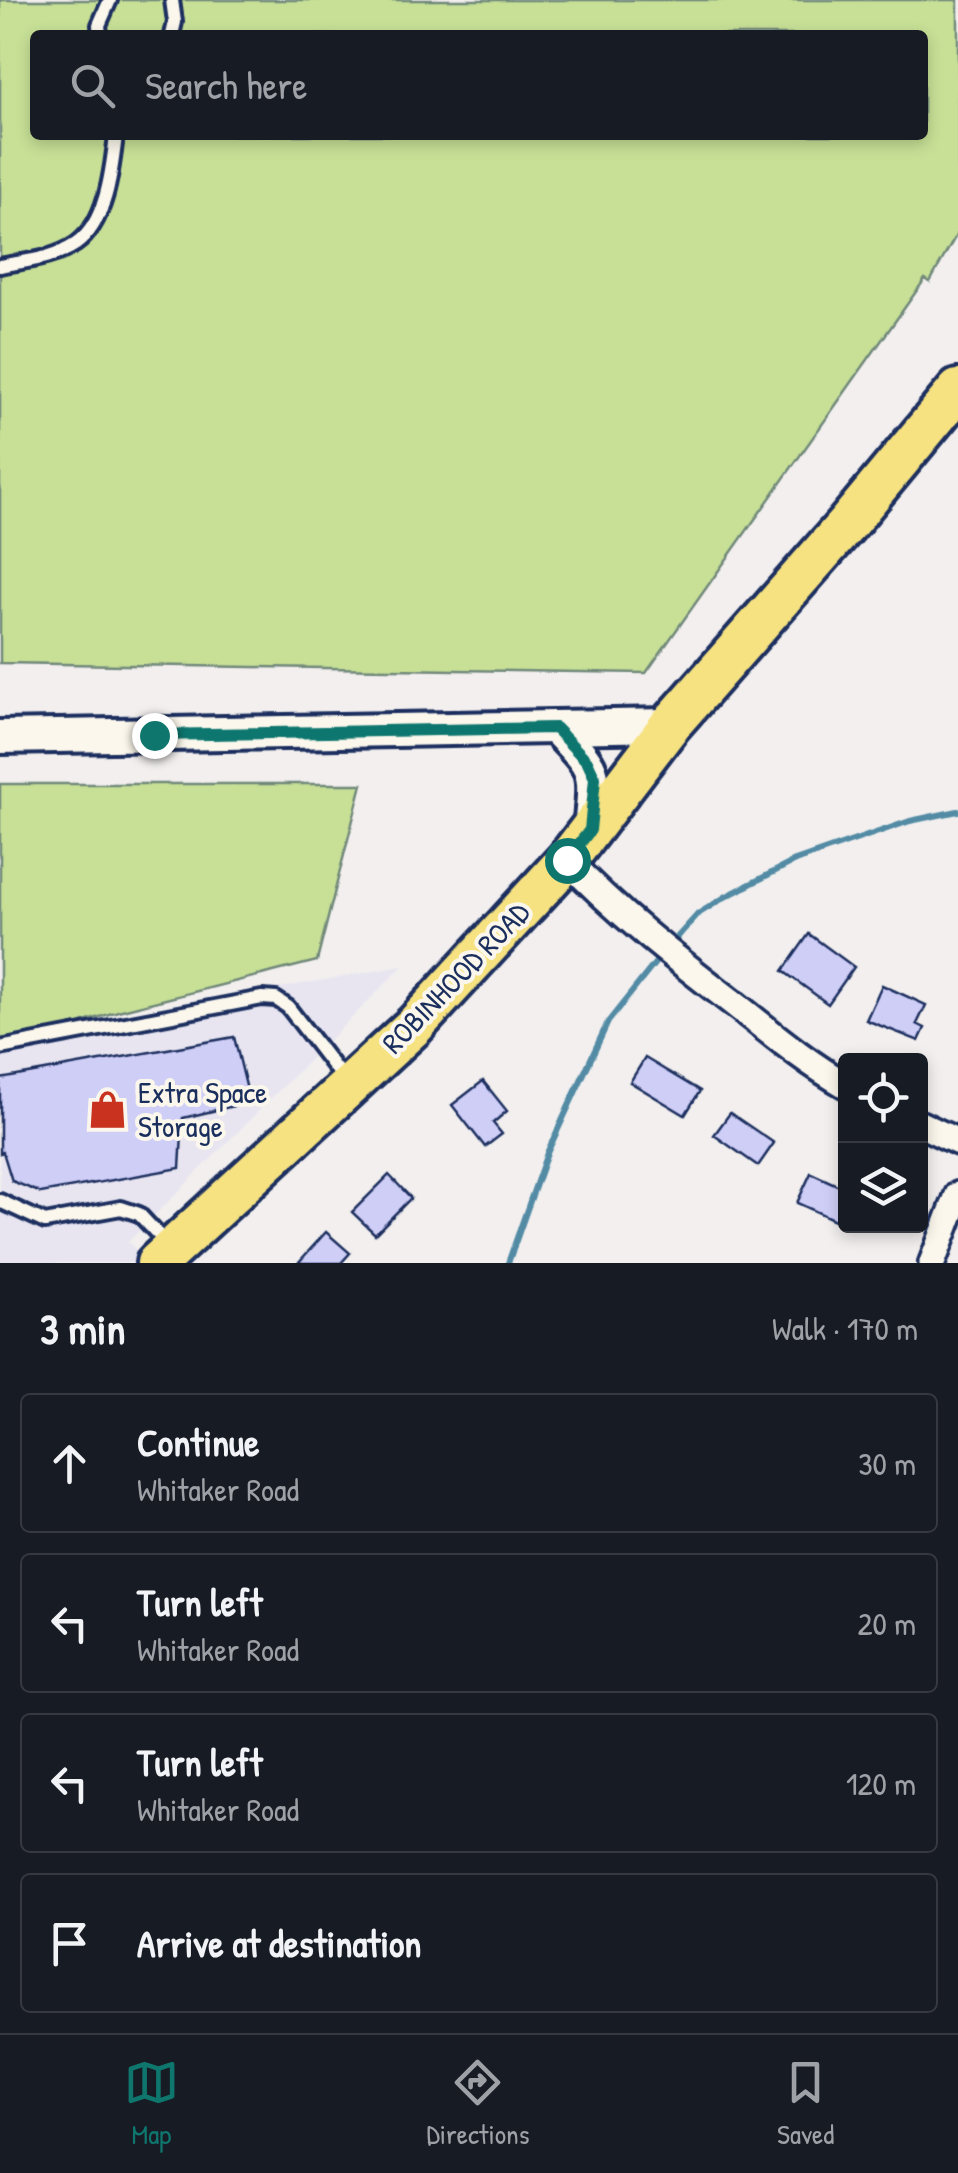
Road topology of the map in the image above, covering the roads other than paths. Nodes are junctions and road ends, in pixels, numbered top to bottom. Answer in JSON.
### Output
{"nodes":[{"id":1,"x":110,"y":0,"type":"edge"},
{"id":2,"x":172,"y":0,"type":"edge"},
{"id":3,"x":100,"y":30,"type":"edge"},
{"id":4,"x":173,"y":30,"type":"edge"},
{"id":5,"x":115,"y":140,"type":"edge"},
{"id":6,"x":0,"y":266,"type":"edge"},
{"id":7,"x":958,"y":390,"type":"edge"},
{"id":8,"x":670,"y":726,"type":"junction"},
{"id":9,"x":555,"y":728,"type":"junction"},
{"id":10,"x":0,"y":737,"type":"edge"},
{"id":11,"x":579,"y":845,"type":"junction"},
{"id":12,"x":0,"y":1048,"type":"edge"},
{"id":13,"x":838,"y":1080,"type":"edge"},
{"id":14,"x":349,"y":1086,"type":"junction"},
{"id":15,"x":928,"y":1128,"type":"edge"},
{"id":16,"x":958,"y":1142,"type":"edge"},
{"id":17,"x":958,"y":1195,"type":"edge"},
{"id":18,"x":0,"y":1202,"type":"edge"},
{"id":19,"x":165,"y":1256,"type":"edge"},
{"id":20,"x":932,"y":1263,"type":"edge"}],
"edges":[{"from":1,"to":3,"type":"lane"},
{"from":2,"to":4,"type":"lane"},
{"from":5,"to":6,"type":"lane"},
{"from":7,"to":8,"type":"main road","name":"ROBINHOOD ROAD"},
{"from":8,"to":9,"type":"street"},
{"from":8,"to":11,"type":"main road","name":"ROBINHOOD ROAD"},
{"from":9,"to":10,"type":"street"},
{"from":9,"to":11,"type":"street"},
{"from":11,"to":13,"type":"street"},
{"from":11,"to":14,"type":"main road","name":"ROBINHOOD ROAD"},
{"from":12,"to":14,"type":"lane"},
{"from":14,"to":19,"type":"main road","name":"ROBINHOOD ROAD"},
{"from":15,"to":16,"type":"street"},
{"from":17,"to":20,"type":"street"},
{"from":18,"to":19,"type":"lane"}]}
